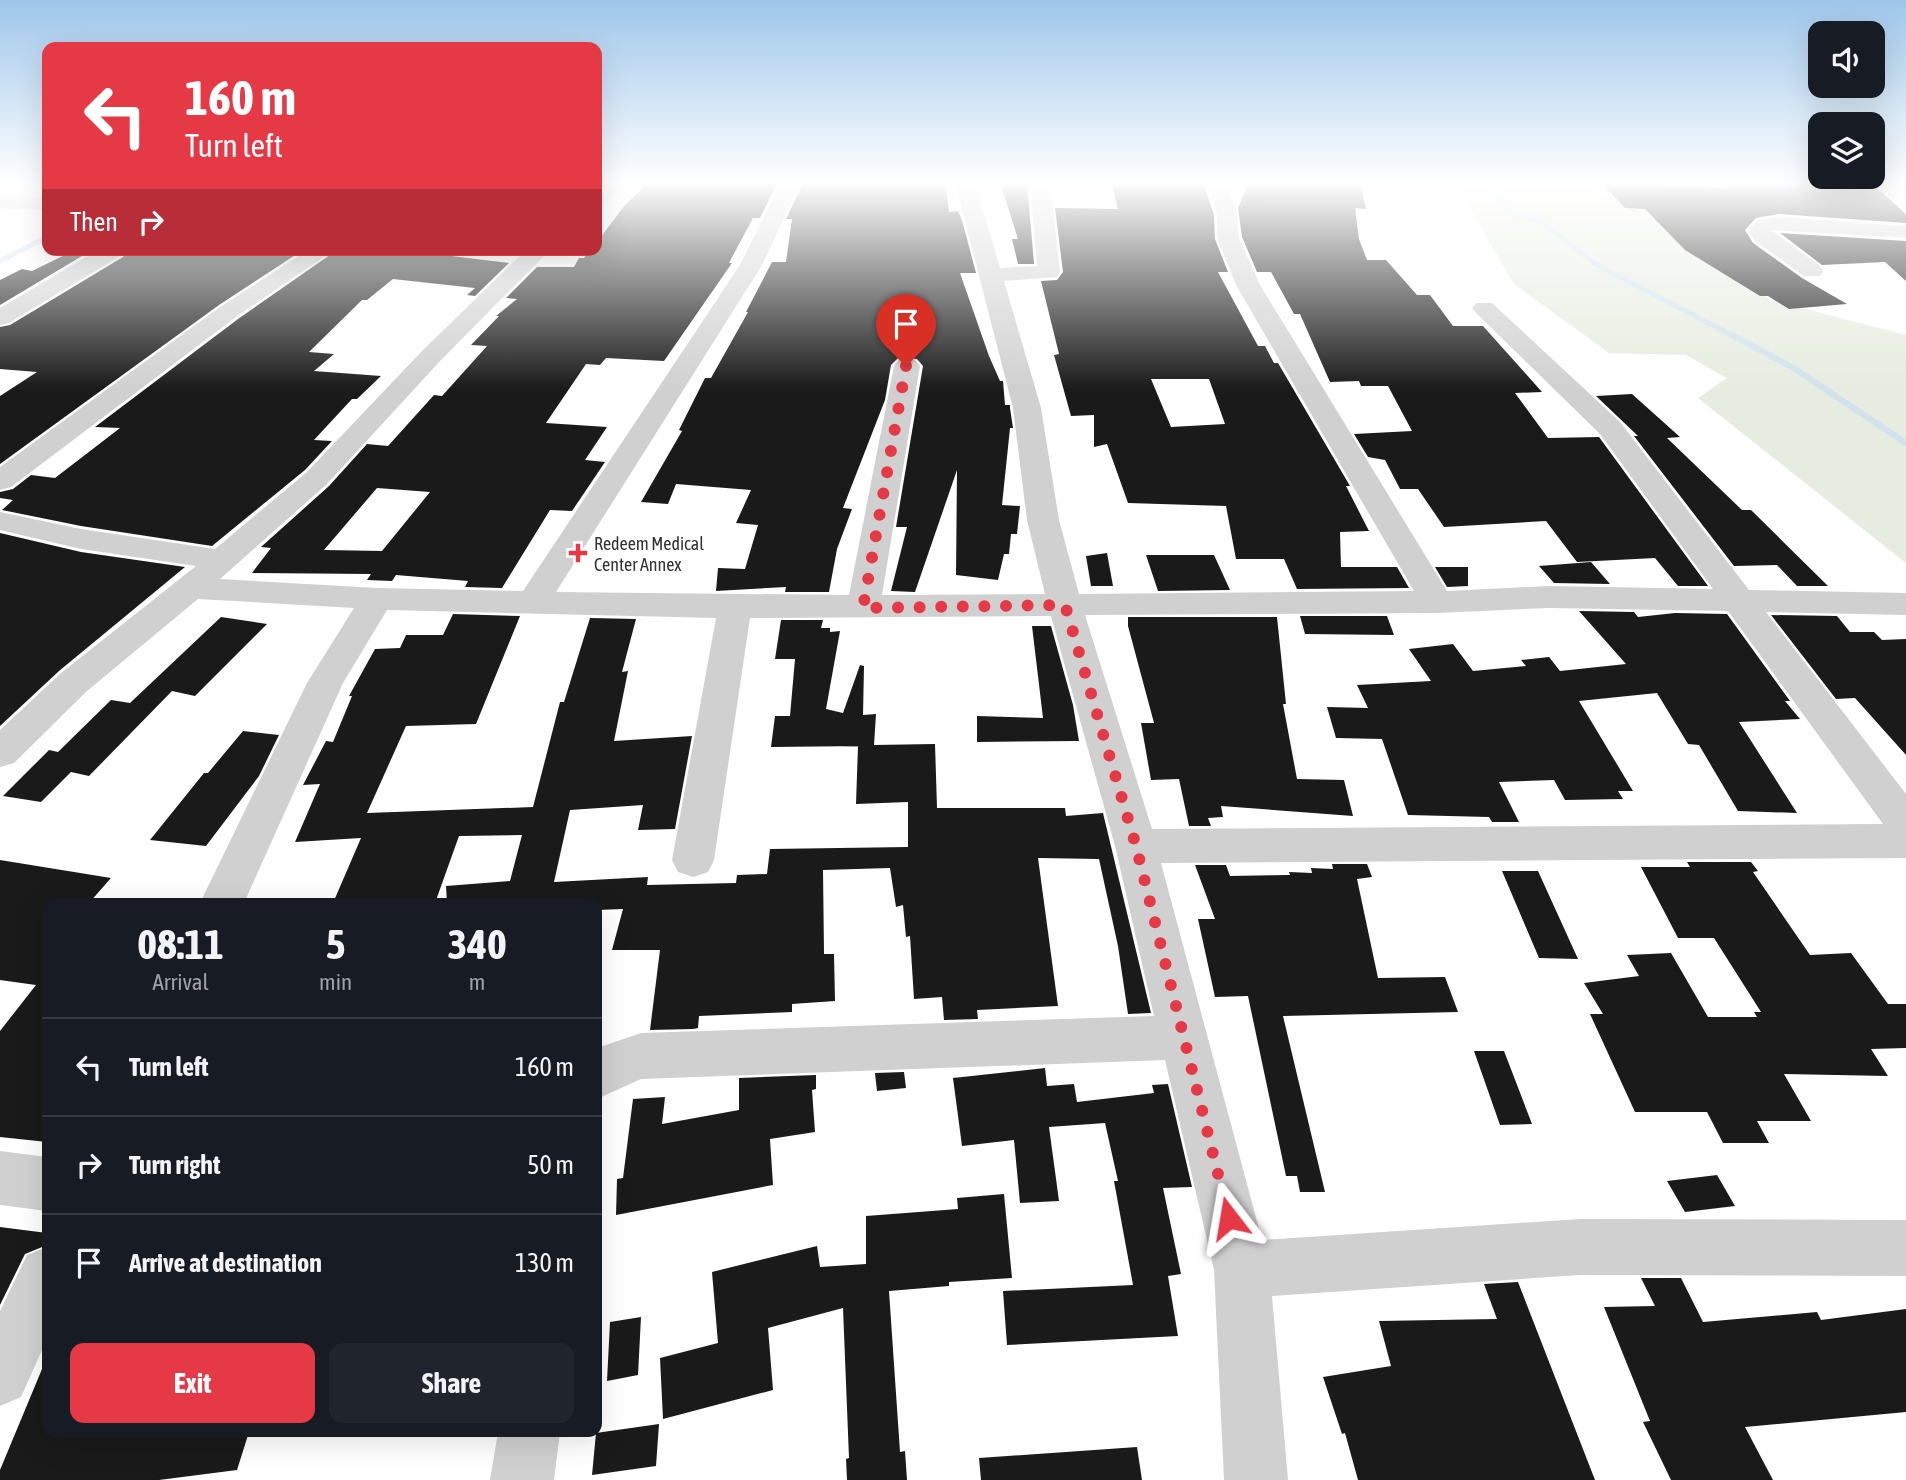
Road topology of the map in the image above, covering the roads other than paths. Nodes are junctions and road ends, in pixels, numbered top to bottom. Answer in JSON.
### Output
{"nodes":[{"id":1,"x":758,"y":251,"type":"edge"},
{"id":2,"x":984,"y":251,"type":"edge"},
{"id":3,"x":1047,"y":251,"type":"edge"},
{"id":4,"x":1234,"y":251,"type":"edge"},
{"id":5,"x":1784,"y":251,"type":"edge"},
{"id":6,"x":104,"y":256,"type":"edge"},
{"id":7,"x":314,"y":256,"type":"edge"},
{"id":8,"x":534,"y":256,"type":"edge"},
{"id":9,"x":1812,"y":271,"type":"dead end"},
{"id":10,"x":990,"y":275,"type":"junction"},
{"id":11,"x":1484,"y":308,"type":"dead end"},
{"id":12,"x":0,"y":318,"type":"edge"},
{"id":13,"x":906,"y":366,"type":"dead end"},
{"id":14,"x":0,"y":481,"type":"edge"},
{"id":15,"x":0,"y":521,"type":"edge"},
{"id":16,"x":223,"y":560,"type":"junction"},
{"id":17,"x":190,"y":588,"type":"junction"},
{"id":18,"x":377,"y":599,"type":"junction"},
{"id":19,"x":1740,"y":600,"type":"junction"},
{"id":20,"x":1437,"y":602,"type":"junction"},
{"id":21,"x":532,"y":603,"type":"junction"},
{"id":22,"x":1906,"y":604,"type":"edge"},
{"id":23,"x":1065,"y":605,"type":"junction"},
{"id":24,"x":735,"y":607,"type":"junction"},
{"id":25,"x":863,"y":608,"type":"junction"},
{"id":26,"x":0,"y":753,"type":"edge"},
{"id":27,"x":1906,"y":825,"type":"edge"},
{"id":28,"x":1906,"y":841,"type":"edge"},
{"id":29,"x":1136,"y":846,"type":"junction"},
{"id":30,"x":693,"y":860,"type":"dead end"},
{"id":31,"x":224,"y":898,"type":"edge"},
{"id":32,"x":1183,"y":1037,"type":"junction"},
{"id":33,"x":602,"y":1070,"type":"edge"},
{"id":34,"x":0,"y":1178,"type":"edge"},
{"id":35,"x":42,"y":1183,"type":"edge"},
{"id":36,"x":1906,"y":1248,"type":"edge"},
{"id":37,"x":1242,"y":1270,"type":"junction"},
{"id":38,"x":42,"y":1287,"type":"edge"},
{"id":39,"x":0,"y":1376,"type":"edge"},
{"id":40,"x":528,"y":1437,"type":"edge"},
{"id":41,"x":522,"y":1480,"type":"edge"},
{"id":42,"x":1256,"y":1480,"type":"edge"}],
"edges":[{"from":1,"to":21,"type":"street"},
{"from":2,"to":10,"type":"street"},
{"from":3,"to":10,"type":"street"},
{"from":4,"to":20,"type":"street"},
{"from":5,"to":9,"type":"street"},
{"from":6,"to":12,"type":"street"},
{"from":7,"to":14,"type":"street"},
{"from":8,"to":16,"type":"street"},
{"from":10,"to":23,"type":"street"},
{"from":11,"to":19,"type":"street"},
{"from":13,"to":25,"type":"street"},
{"from":15,"to":16,"type":"street"},
{"from":16,"to":17,"type":"street"},
{"from":17,"to":18,"type":"street"},
{"from":17,"to":26,"type":"street"},
{"from":18,"to":21,"type":"street"},
{"from":18,"to":31,"type":"street"},
{"from":19,"to":20,"type":"street"},
{"from":19,"to":22,"type":"street"},
{"from":19,"to":27,"type":"street"},
{"from":20,"to":23,"type":"street"},
{"from":21,"to":24,"type":"street"},
{"from":23,"to":25,"type":"street"},
{"from":23,"to":29,"type":"street"},
{"from":24,"to":25,"type":"street"},
{"from":24,"to":30,"type":"street"},
{"from":28,"to":29,"type":"street"},
{"from":29,"to":32,"type":"street"},
{"from":32,"to":33,"type":"street"},
{"from":32,"to":37,"type":"street"},
{"from":34,"to":35,"type":"street"},
{"from":36,"to":37,"type":"street"},
{"from":37,"to":42,"type":"street"},
{"from":38,"to":39,"type":"street"},
{"from":40,"to":41,"type":"street"}]}
